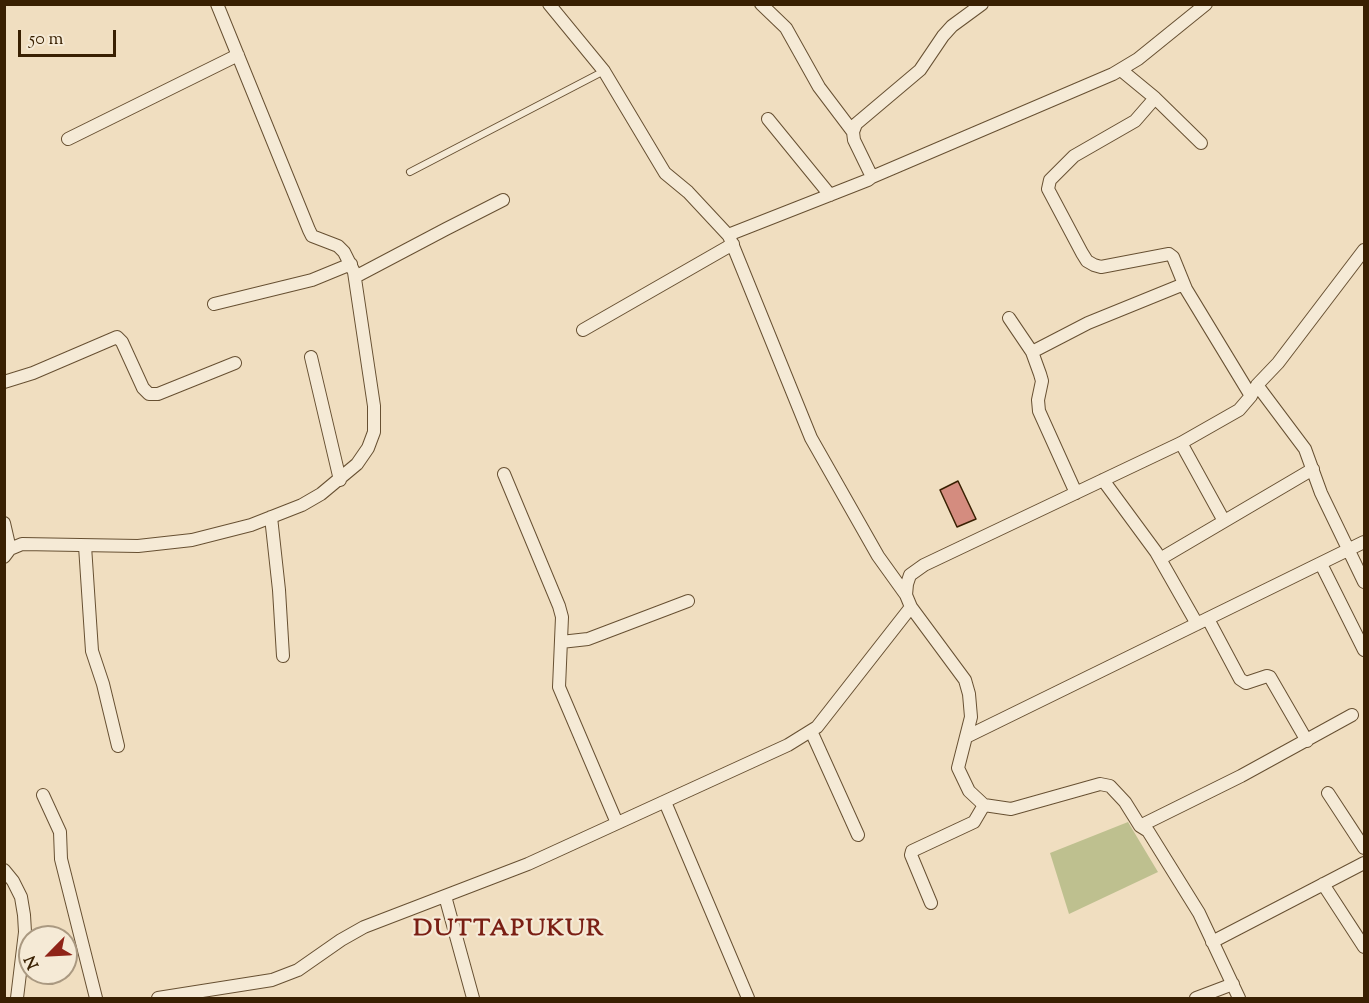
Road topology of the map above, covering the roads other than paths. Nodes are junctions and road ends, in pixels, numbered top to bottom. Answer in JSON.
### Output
{"nodes":[{"id":1,"x":218,"y":4,"type":"edge"},
{"id":2,"x":549,"y":4,"type":"edge"},
{"id":3,"x":761,"y":4,"type":"edge"},
{"id":4,"x":982,"y":4,"type":"edge"},
{"id":5,"x":1206,"y":4,"type":"edge"},
{"id":6,"x":238,"y":55,"type":"junction"},
{"id":7,"x":1121,"y":70,"type":"junction"},
{"id":8,"x":604,"y":71,"type":"junction"},
{"id":9,"x":1155,"y":98,"type":"junction"},
{"id":10,"x":768,"y":119,"type":"dead end"},
{"id":11,"x":853,"y":132,"type":"junction"},
{"id":12,"x":68,"y":139,"type":"dead end"},
{"id":13,"x":1201,"y":143,"type":"dead end"},
{"id":14,"x":410,"y":172,"type":"dead end"},
{"id":15,"x":872,"y":177,"type":"junction"},
{"id":16,"x":830,"y":195,"type":"junction"},
{"id":17,"x":503,"y":200,"type":"dead end"},
{"id":18,"x":730,"y":240,"type":"junction"},
{"id":19,"x":1365,"y":250,"type":"edge"},
{"id":20,"x":351,"y":264,"type":"junction"},
{"id":21,"x":355,"y":278,"type":"junction"},
{"id":22,"x":1184,"y":284,"type":"junction"},
{"id":23,"x":214,"y":304,"type":"dead end"},
{"id":24,"x":1009,"y":318,"type":"dead end"},
{"id":25,"x":583,"y":330,"type":"dead end"},
{"id":26,"x":1032,"y":352,"type":"junction"},
{"id":27,"x":311,"y":357,"type":"dead end"},
{"id":28,"x":235,"y":363,"type":"dead end"},
{"id":29,"x":4,"y":382,"type":"edge"},
{"id":30,"x":1254,"y":391,"type":"junction"},
{"id":31,"x":1181,"y":443,"type":"junction"},
{"id":32,"x":1313,"y":469,"type":"junction"},
{"id":33,"x":504,"y":474,"type":"dead end"},
{"id":34,"x":340,"y":480,"type":"junction"},
{"id":35,"x":1103,"y":480,"type":"junction"},
{"id":36,"x":1076,"y":493,"type":"junction"},
{"id":37,"x":271,"y":518,"type":"junction"},
{"id":38,"x":1224,"y":521,"type":"junction"},
{"id":39,"x":4,"y":523,"type":"edge"},
{"id":40,"x":1365,"y":542,"type":"edge"},
{"id":41,"x":85,"y":546,"type":"junction"},
{"id":42,"x":7,"y":549,"type":"edge"},
{"id":43,"x":1348,"y":550,"type":"junction"},
{"id":44,"x":1160,"y":559,"type":"junction"},
{"id":45,"x":1321,"y":564,"type":"junction"},
{"id":46,"x":1365,"y":582,"type":"edge"},
{"id":47,"x":906,"y":595,"type":"junction"},
{"id":48,"x":688,"y":601,"type":"dead end"},
{"id":49,"x":911,"y":607,"type":"junction"},
{"id":50,"x":1202,"y":622,"type":"junction"},
{"id":51,"x":561,"y":642,"type":"junction"},
{"id":52,"x":1365,"y":650,"type":"edge"},
{"id":53,"x":283,"y":656,"type":"dead end"},
{"id":54,"x":1352,"y":715,"type":"dead end"},
{"id":55,"x":811,"y":731,"type":"junction"},
{"id":56,"x":966,"y":737,"type":"junction"},
{"id":57,"x":1307,"y":741,"type":"junction"},
{"id":58,"x":118,"y":746,"type":"dead end"},
{"id":59,"x":1328,"y":793,"type":"dead end"},
{"id":60,"x":43,"y":795,"type":"dead end"},
{"id":61,"x":665,"y":802,"type":"junction"},
{"id":62,"x":984,"y":805,"type":"junction"},
{"id":63,"x":617,"y":823,"type":"junction"},
{"id":64,"x":1140,"y":826,"type":"junction"},
{"id":65,"x":858,"y":835,"type":"dead end"},
{"id":66,"x":1365,"y":848,"type":"edge"},
{"id":67,"x":1365,"y":863,"type":"edge"},
{"id":68,"x":4,"y":870,"type":"edge"},
{"id":69,"x":1323,"y":884,"type":"junction"},
{"id":70,"x":445,"y":896,"type":"junction"},
{"id":71,"x":931,"y":903,"type":"dead end"},
{"id":72,"x":1212,"y":942,"type":"junction"},
{"id":73,"x":1365,"y":947,"type":"edge"},
{"id":74,"x":1233,"y":984,"type":"junction"},
{"id":75,"x":212,"y":994,"type":"edge"},
{"id":76,"x":17,"y":999,"type":"edge"},
{"id":77,"x":96,"y":999,"type":"edge"},
{"id":78,"x":158,"y":999,"type":"edge"},
{"id":79,"x":474,"y":999,"type":"edge"},
{"id":80,"x":748,"y":999,"type":"edge"},
{"id":81,"x":1196,"y":999,"type":"edge"},
{"id":82,"x":1239,"y":999,"type":"edge"}],
"edges":[{"from":1,"to":6,"type":"street"},
{"from":2,"to":8,"type":"street"},
{"from":3,"to":11,"type":"street"},
{"from":4,"to":11,"type":"street"},
{"from":5,"to":7,"type":"street"},
{"from":6,"to":12,"type":"street"},
{"from":6,"to":20,"type":"street"},
{"from":7,"to":9,"type":"street"},
{"from":7,"to":15,"type":"street"},
{"from":8,"to":14,"type":"lane"},
{"from":8,"to":18,"type":"street"},
{"from":9,"to":13,"type":"street"},
{"from":9,"to":22,"type":"street"},
{"from":10,"to":16,"type":"street"},
{"from":11,"to":15,"type":"street"},
{"from":15,"to":16,"type":"street"},
{"from":16,"to":18,"type":"street"},
{"from":17,"to":21,"type":"street"},
{"from":18,"to":25,"type":"street"},
{"from":18,"to":47,"type":"street"},
{"from":19,"to":30,"type":"street"},
{"from":20,"to":21,"type":"street"},
{"from":20,"to":23,"type":"street"},
{"from":21,"to":34,"type":"street"},
{"from":22,"to":26,"type":"street"},
{"from":22,"to":30,"type":"street"},
{"from":24,"to":26,"type":"street"},
{"from":26,"to":36,"type":"street"},
{"from":27,"to":34,"type":"street"},
{"from":28,"to":29,"type":"street"},
{"from":30,"to":31,"type":"street"},
{"from":30,"to":32,"type":"street"},
{"from":31,"to":35,"type":"street"},
{"from":31,"to":38,"type":"street"},
{"from":32,"to":38,"type":"street"},
{"from":32,"to":43,"type":"street"},
{"from":33,"to":51,"type":"street"},
{"from":34,"to":37,"type":"street"},
{"from":35,"to":36,"type":"street"},
{"from":35,"to":44,"type":"street"},
{"from":36,"to":47,"type":"street"},
{"from":37,"to":41,"type":"street"},
{"from":37,"to":53,"type":"street"},
{"from":38,"to":44,"type":"street"},
{"from":39,"to":42,"type":"street"},
{"from":40,"to":43,"type":"street"},
{"from":41,"to":42,"type":"street"},
{"from":41,"to":58,"type":"street"},
{"from":43,"to":45,"type":"street"},
{"from":43,"to":46,"type":"street"},
{"from":44,"to":50,"type":"street"},
{"from":45,"to":50,"type":"street"},
{"from":45,"to":52,"type":"street"},
{"from":47,"to":49,"type":"street"},
{"from":48,"to":51,"type":"street"},
{"from":49,"to":55,"type":"street"},
{"from":49,"to":56,"type":"street"},
{"from":50,"to":56,"type":"street"},
{"from":50,"to":57,"type":"street"},
{"from":51,"to":63,"type":"street"},
{"from":54,"to":57,"type":"street"},
{"from":55,"to":61,"type":"street"},
{"from":55,"to":65,"type":"street"},
{"from":56,"to":62,"type":"street"},
{"from":57,"to":64,"type":"street"},
{"from":59,"to":66,"type":"street"},
{"from":60,"to":77,"type":"street"},
{"from":61,"to":63,"type":"street"},
{"from":61,"to":80,"type":"street"},
{"from":62,"to":64,"type":"street"},
{"from":62,"to":71,"type":"street"},
{"from":63,"to":70,"type":"street"},
{"from":64,"to":72,"type":"street"},
{"from":67,"to":69,"type":"street"},
{"from":68,"to":76,"type":"street"},
{"from":69,"to":72,"type":"street"},
{"from":69,"to":73,"type":"street"},
{"from":70,"to":75,"type":"street"},
{"from":70,"to":79,"type":"street"},
{"from":72,"to":74,"type":"street"},
{"from":74,"to":81,"type":"street"},
{"from":74,"to":82,"type":"street"},
{"from":75,"to":78,"type":"street"}]}
